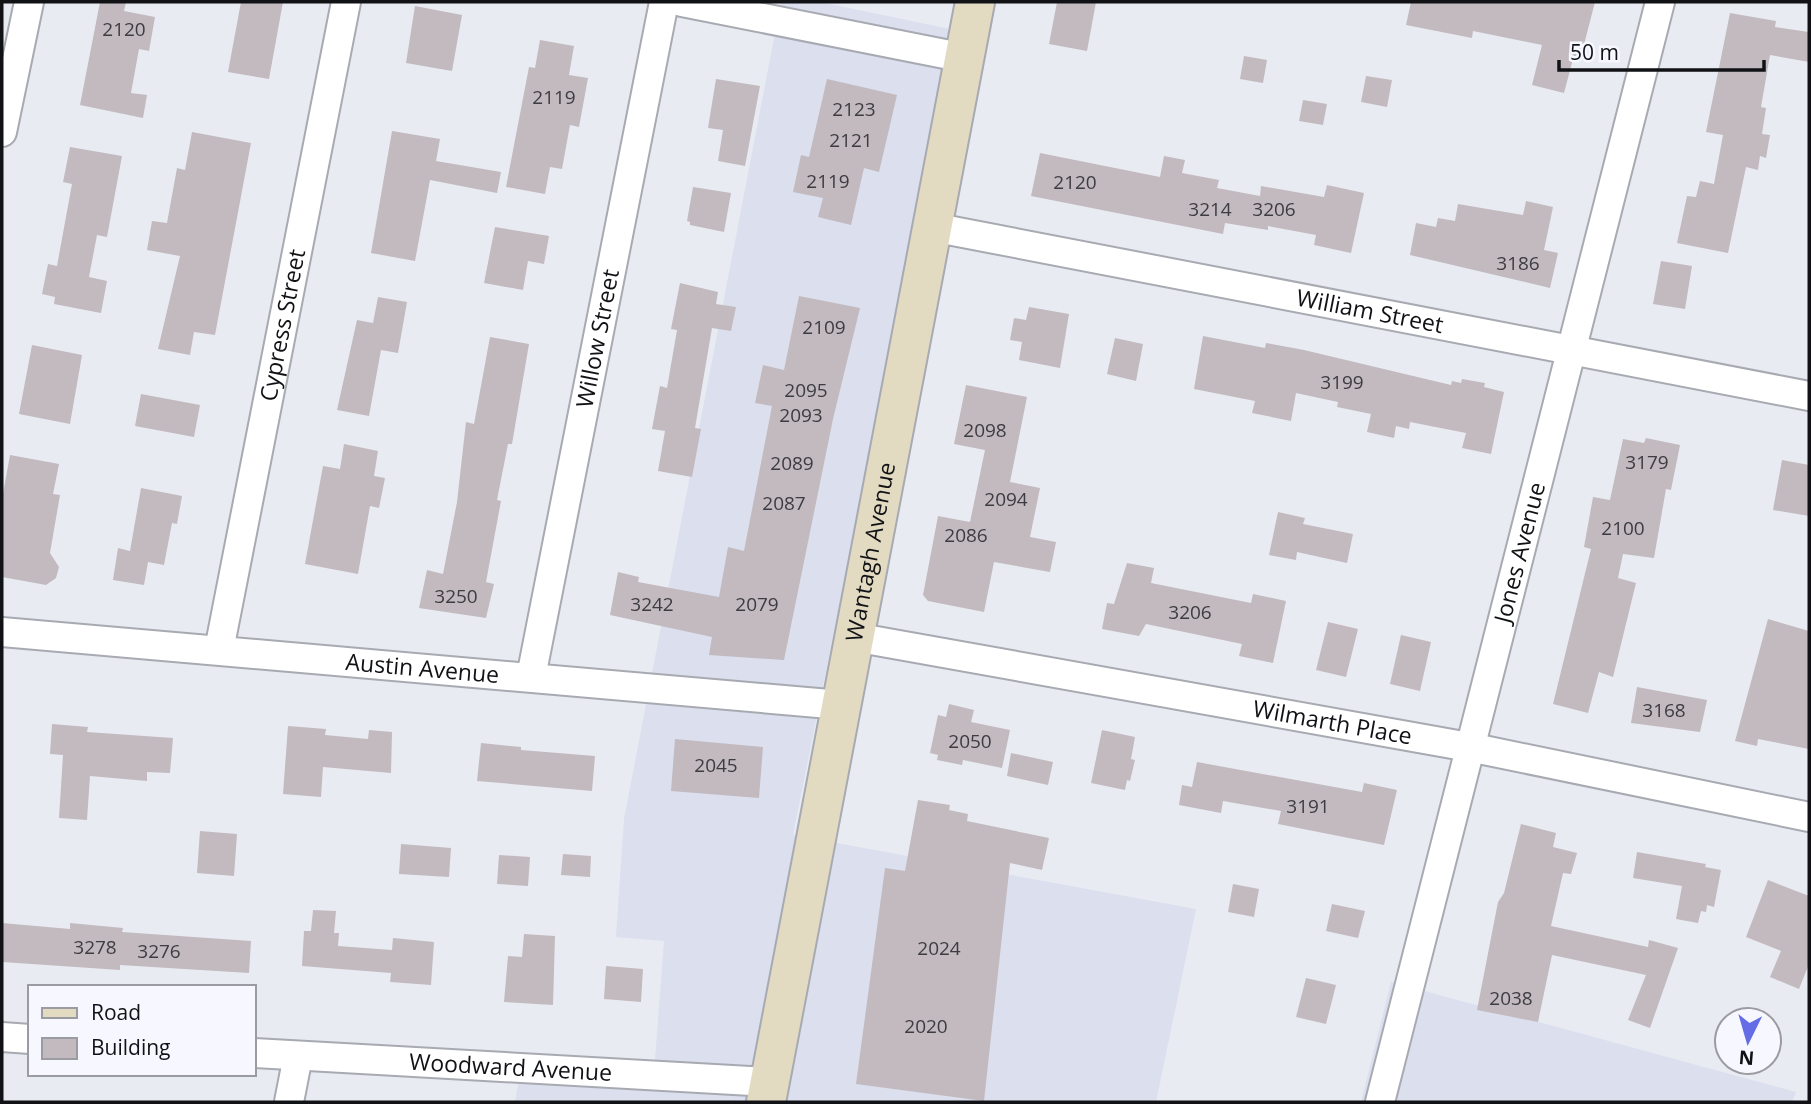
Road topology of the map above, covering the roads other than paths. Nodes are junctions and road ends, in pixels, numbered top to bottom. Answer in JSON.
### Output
{"nodes":[{"id":1,"x":29,"y":2,"type":"edge"},
{"id":2,"x":346,"y":2,"type":"edge"},
{"id":3,"x":664,"y":2,"type":"edge"},
{"id":4,"x":682,"y":2,"type":"edge"},
{"id":5,"x":975,"y":2,"type":"edge"},
{"id":6,"x":1661,"y":2,"type":"edge"},
{"id":7,"x":965,"y":58,"type":"junction"},
{"id":8,"x":2,"y":132,"type":"edge"},
{"id":9,"x":932,"y":227,"type":"junction"},
{"id":10,"x":1571,"y":350,"type":"junction"},
{"id":11,"x":1809,"y":396,"type":"edge"},
{"id":12,"x":2,"y":632,"type":"edge"},
{"id":13,"x":854,"y":637,"type":"junction"},
{"id":14,"x":219,"y":650,"type":"junction"},
{"id":15,"x":531,"y":677,"type":"junction"},
{"id":16,"x":841,"y":705,"type":"junction"},
{"id":17,"x":1469,"y":747,"type":"junction"},
{"id":18,"x":1809,"y":817,"type":"edge"},
{"id":19,"x":2,"y":1037,"type":"edge"},
{"id":20,"x":28,"y":1039,"type":"edge"},
{"id":21,"x":256,"y":1053,"type":"edge"},
{"id":22,"x":298,"y":1056,"type":"junction"},
{"id":23,"x":768,"y":1092,"type":"edge"},
{"id":24,"x":289,"y":1102,"type":"edge"},
{"id":25,"x":1380,"y":1102,"type":"edge"}],
"edges":[{"from":1,"to":8,"type":"street"},
{"from":2,"to":14,"type":"street","name":"Cypress Street"},
{"from":3,"to":15,"type":"street","name":"Willow Street"},
{"from":4,"to":7,"type":"street"},
{"from":5,"to":7,"type":"main road","name":"Wantagh Avenue"},
{"from":6,"to":10,"type":"street","name":"Jones Avenue"},
{"from":7,"to":9,"type":"main road","name":"Wantagh Avenue"},
{"from":9,"to":10,"type":"street","name":"William Street"},
{"from":9,"to":13,"type":"main road","name":"Wantagh Avenue"},
{"from":10,"to":11,"type":"street","name":"William Street"},
{"from":10,"to":17,"type":"street","name":"Jones Avenue"},
{"from":12,"to":14,"type":"street","name":"Austin Avenue"},
{"from":13,"to":16,"type":"main road","name":"Wantagh Avenue"},
{"from":13,"to":17,"type":"street","name":"Wilmarth Place"},
{"from":14,"to":15,"type":"street","name":"Austin Avenue"},
{"from":15,"to":16,"type":"street","name":"Austin Avenue"},
{"from":16,"to":23,"type":"main road","name":"Wantagh Avenue"},
{"from":17,"to":18,"type":"street","name":"Wilmarth Place"},
{"from":17,"to":25,"type":"street","name":"Jones Avenue"},
{"from":19,"to":20,"type":"street"},
{"from":21,"to":22,"type":"street","name":"Woodward Avenue"},
{"from":22,"to":23,"type":"street","name":"Woodward Avenue"},
{"from":22,"to":24,"type":"street"}]}
